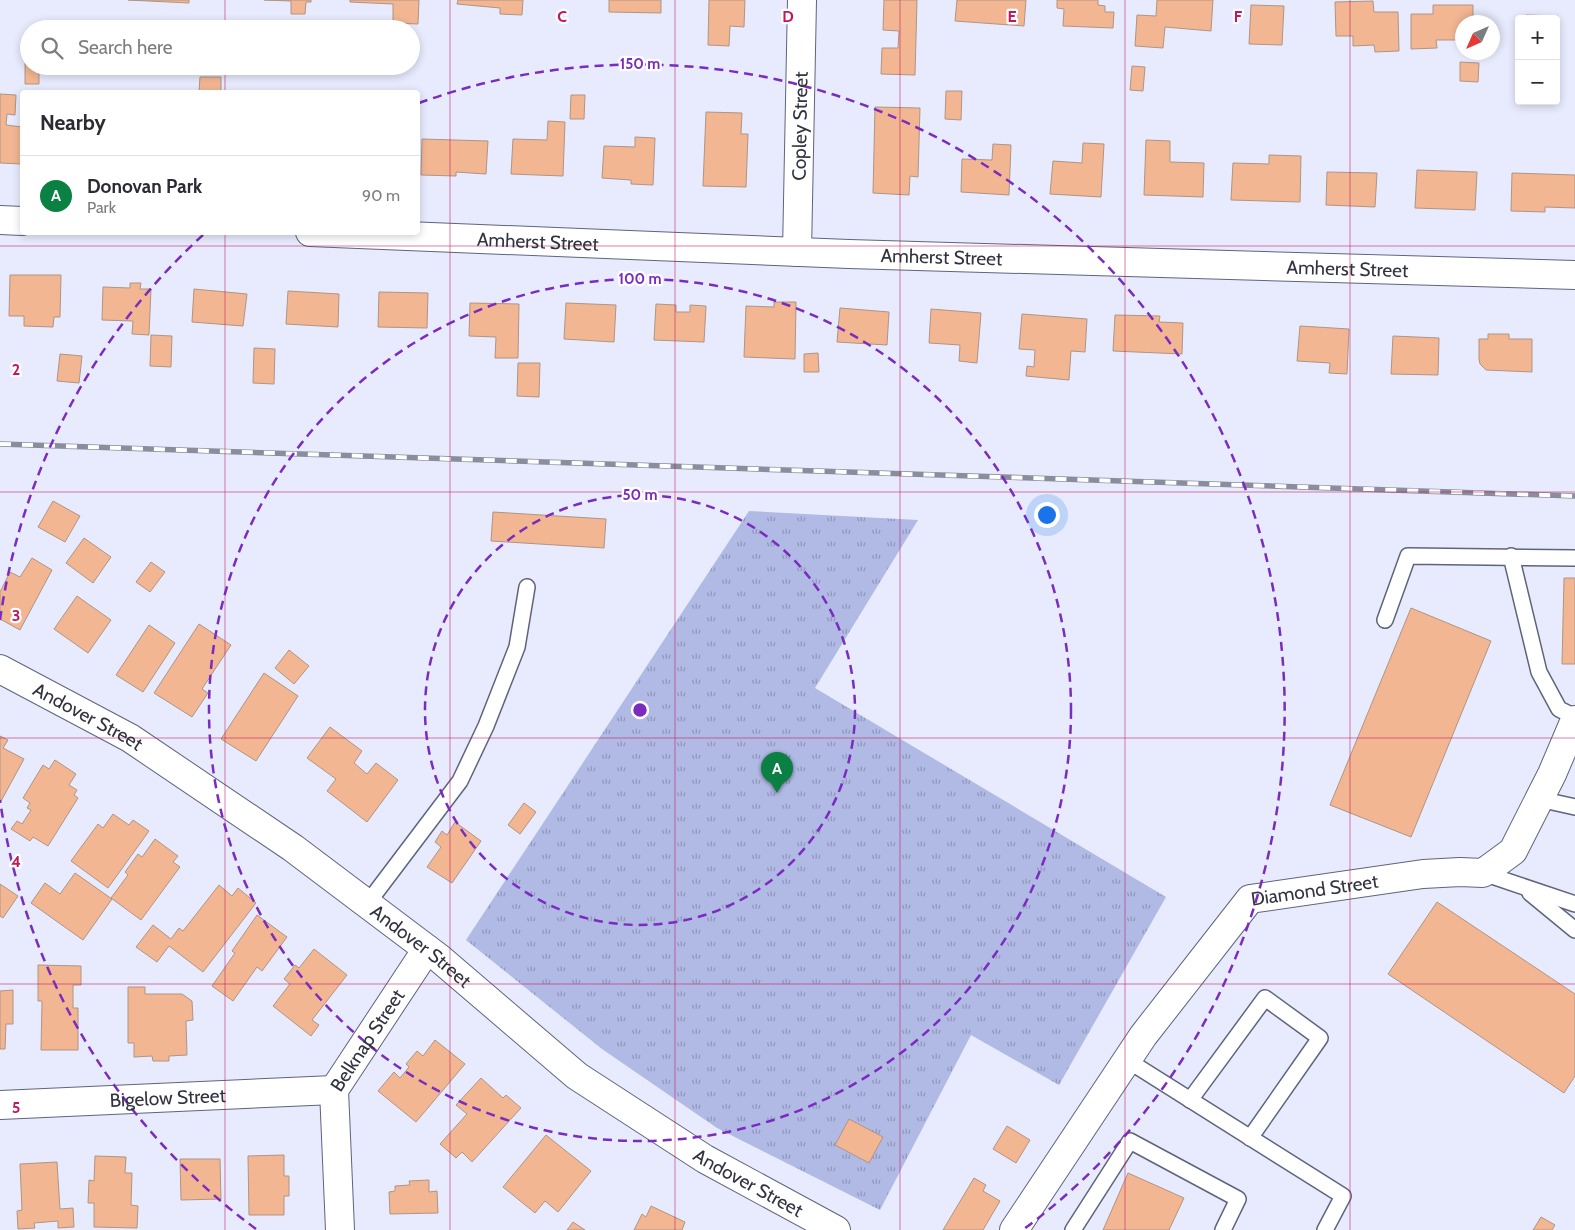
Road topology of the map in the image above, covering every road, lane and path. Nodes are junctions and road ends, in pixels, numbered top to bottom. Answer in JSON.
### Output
{"nodes":[{"id":1,"x":802,"y":0,"type":"edge"},
{"id":2,"x":0,"y":220,"type":"edge"},
{"id":3,"x":20,"y":221,"type":"edge"},
{"id":4,"x":383,"y":235,"type":"edge"},
{"id":5,"x":797,"y":252,"type":"junction"},
{"id":6,"x":1575,"y":275,"type":"edge"},
{"id":7,"x":1511,"y":556,"type":"junction"},
{"id":8,"x":1575,"y":558,"type":"edge"},
{"id":9,"x":527,"y":587,"type":"dead end"},
{"id":10,"x":1385,"y":620,"type":"dead end"},
{"id":11,"x":0,"y":669,"type":"edge"},
{"id":12,"x":1575,"y":718,"type":"edge"},
{"id":13,"x":1539,"y":799,"type":"junction"},
{"id":14,"x":1575,"y":808,"type":"edge"},
{"id":15,"x":1482,"y":873,"type":"junction"},
{"id":16,"x":1521,"y":886,"type":"junction"},
{"id":17,"x":367,"y":904,"type":"junction"},
{"id":18,"x":1575,"y":904,"type":"edge"},
{"id":19,"x":1575,"y":930,"type":"edge"},
{"id":20,"x":427,"y":949,"type":"junction"},
{"id":21,"x":1127,"y":1060,"type":"junction"},
{"id":22,"x":334,"y":1090,"type":"junction"},
{"id":23,"x":1190,"y":1100,"type":"junction"},
{"id":24,"x":0,"y":1105,"type":"edge"},
{"id":25,"x":1250,"y":1138,"type":"junction"},
{"id":26,"x":340,"y":1230,"type":"edge"},
{"id":27,"x":836,"y":1230,"type":"edge"},
{"id":28,"x":1014,"y":1230,"type":"edge"},
{"id":29,"x":1074,"y":1230,"type":"edge"},
{"id":30,"x":1222,"y":1230,"type":"edge"},
{"id":31,"x":1325,"y":1230,"type":"edge"}],
"edges":[{"from":1,"to":5,"type":"street","name":"Copley Street"},
{"from":2,"to":3,"type":"street"},
{"from":4,"to":5,"type":"street","name":"Amherst Street"},
{"from":5,"to":6,"type":"street","name":"Amherst Street"},
{"from":7,"to":8,"type":"lane"},
{"from":7,"to":10,"type":"lane"},
{"from":7,"to":12,"type":"lane"},
{"from":9,"to":17,"type":"lane"},
{"from":11,"to":17,"type":"street","name":"Andover Street"},
{"from":12,"to":13,"type":"street"},
{"from":13,"to":14,"type":"lane"},
{"from":13,"to":15,"type":"street"},
{"from":15,"to":16,"type":"lane"},
{"from":15,"to":21,"type":"street","name":"Diamond Street"},
{"from":16,"to":18,"type":"lane"},
{"from":16,"to":19,"type":"lane"},
{"from":17,"to":20,"type":"street","name":"Andover Street"},
{"from":20,"to":22,"type":"street","name":"Belknap Street"},
{"from":20,"to":27,"type":"street","name":"Andover Street"},
{"from":21,"to":23,"type":"lane"},
{"from":21,"to":28,"type":"street","name":"Diamond Street"},
{"from":22,"to":24,"type":"street","name":"Bigelow Street"},
{"from":22,"to":26,"type":"street","name":"Belknap Street"},
{"from":23,"to":25,"type":"lane"},
{"from":23,"to":25,"type":"lane"},
{"from":25,"to":31,"type":"lane"},
{"from":29,"to":30,"type":"lane"}]}
